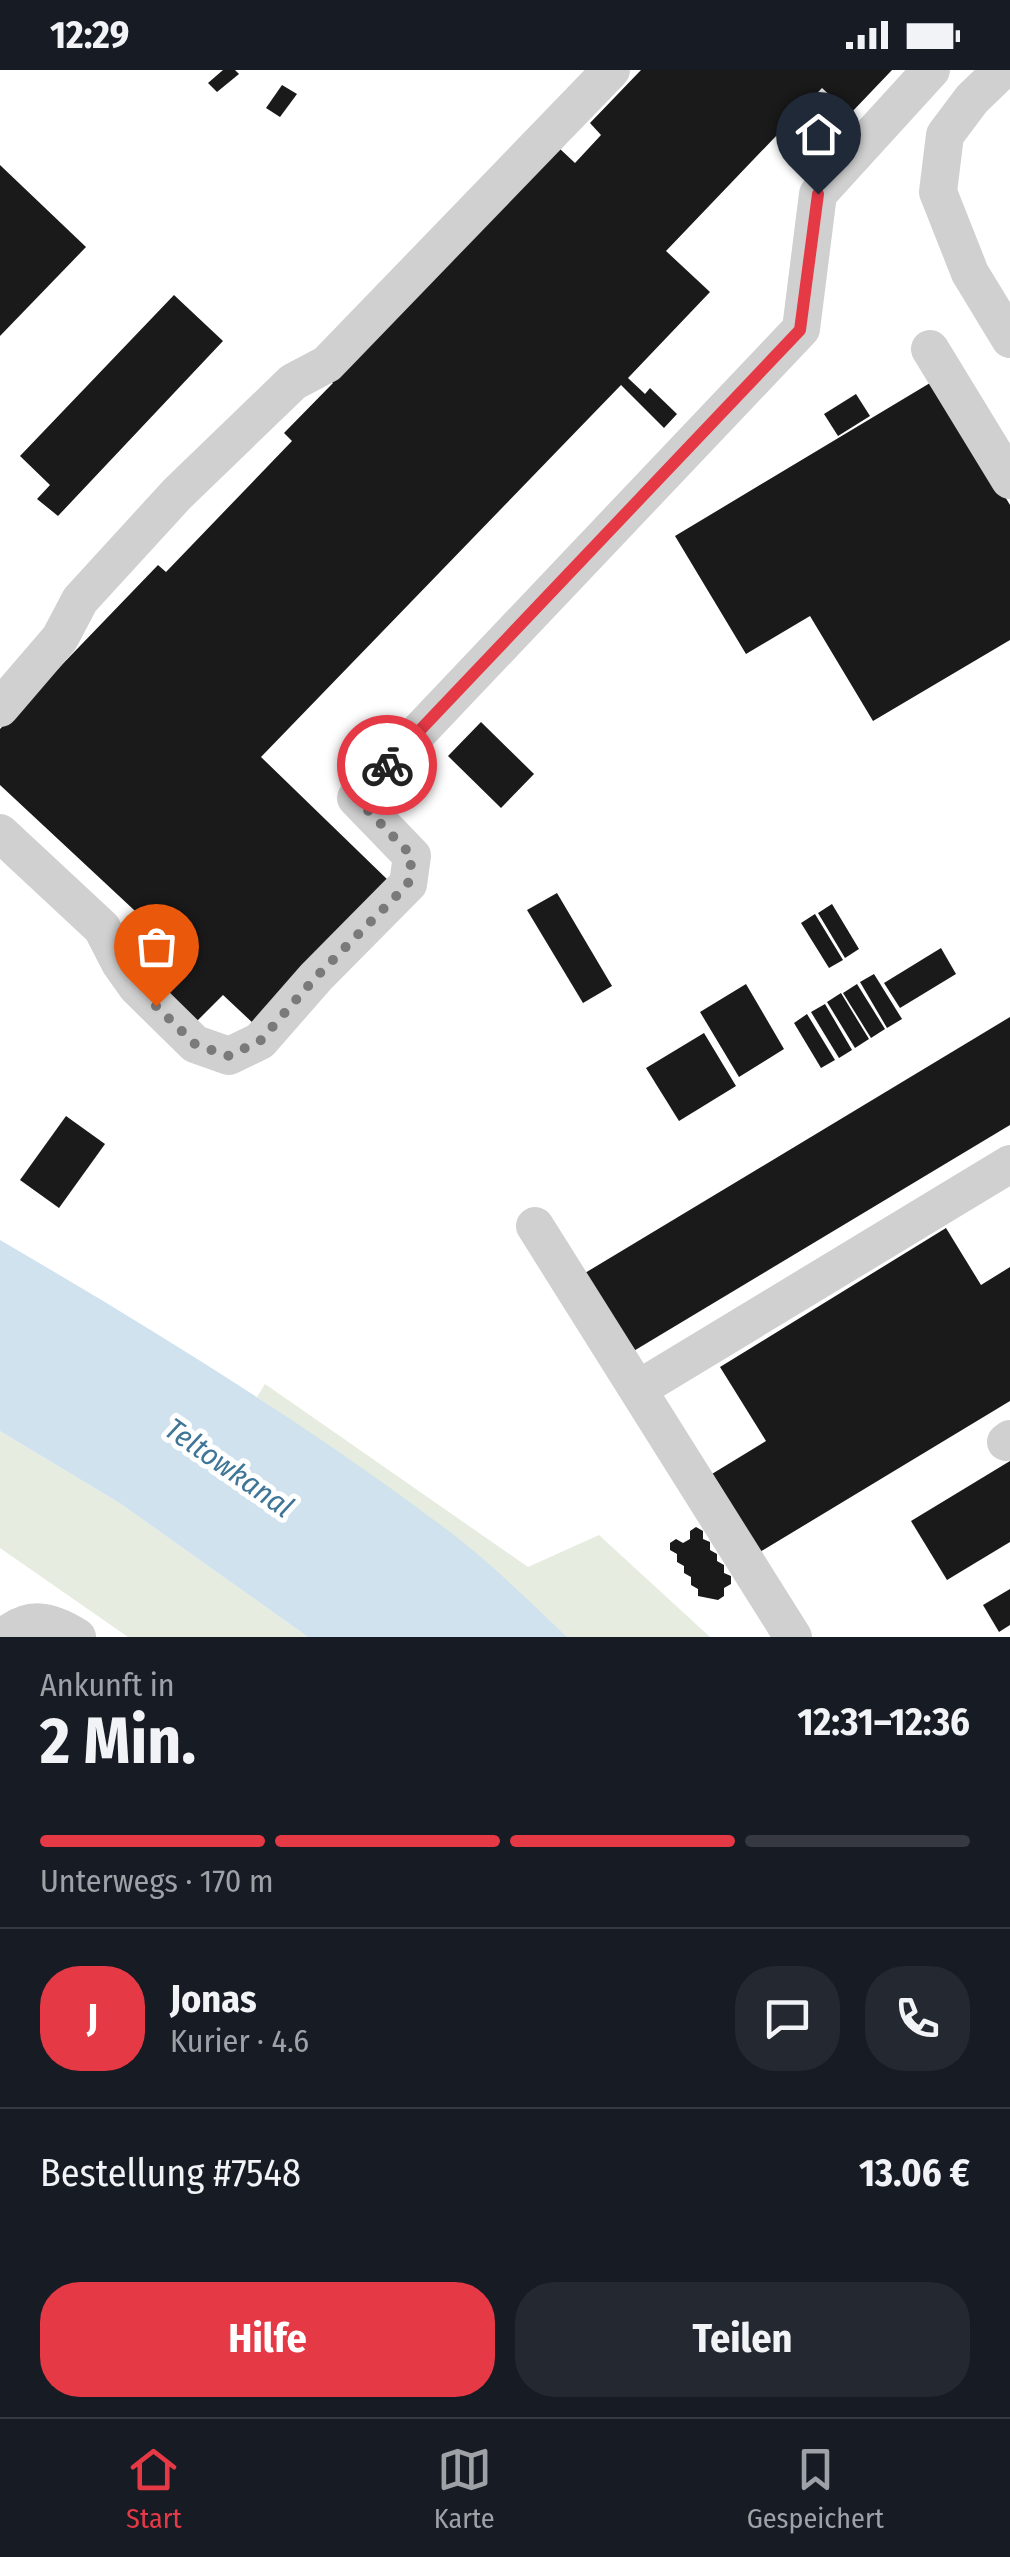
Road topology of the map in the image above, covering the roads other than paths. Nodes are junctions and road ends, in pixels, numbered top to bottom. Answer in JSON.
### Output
{"nodes":[{"id":1,"x":611,"y":70,"type":"edge"},
{"id":2,"x":932,"y":70,"type":"edge"},
{"id":3,"x":1002,"y":70,"type":"edge"},
{"id":4,"x":1010,"y":339,"type":"edge"},
{"id":5,"x":930,"y":350,"type":"dead end"},
{"id":6,"x":1010,"y":480,"type":"edge"},
{"id":7,"x":0,"y":708,"type":"edge"},
{"id":8,"x":0,"y":833,"type":"edge"},
{"id":9,"x":1009,"y":1167,"type":"edge"},
{"id":10,"x":535,"y":1226,"type":"dead end"},
{"id":11,"x":640,"y":1388,"type":"junction"},
{"id":12,"x":4,"y":1637,"type":"edge"},
{"id":13,"x":76,"y":1637,"type":"edge"},
{"id":14,"x":794,"y":1637,"type":"edge"}],
"edges":[{"from":1,"to":7,"type":"lane"},
{"from":2,"to":8,"type":"lane"},
{"from":3,"to":4,"type":"lane"},
{"from":5,"to":6,"type":"lane"},
{"from":9,"to":11,"type":"lane"},
{"from":10,"to":11,"type":"lane"},
{"from":11,"to":14,"type":"lane"},
{"from":12,"to":13,"type":"lane"}]}
